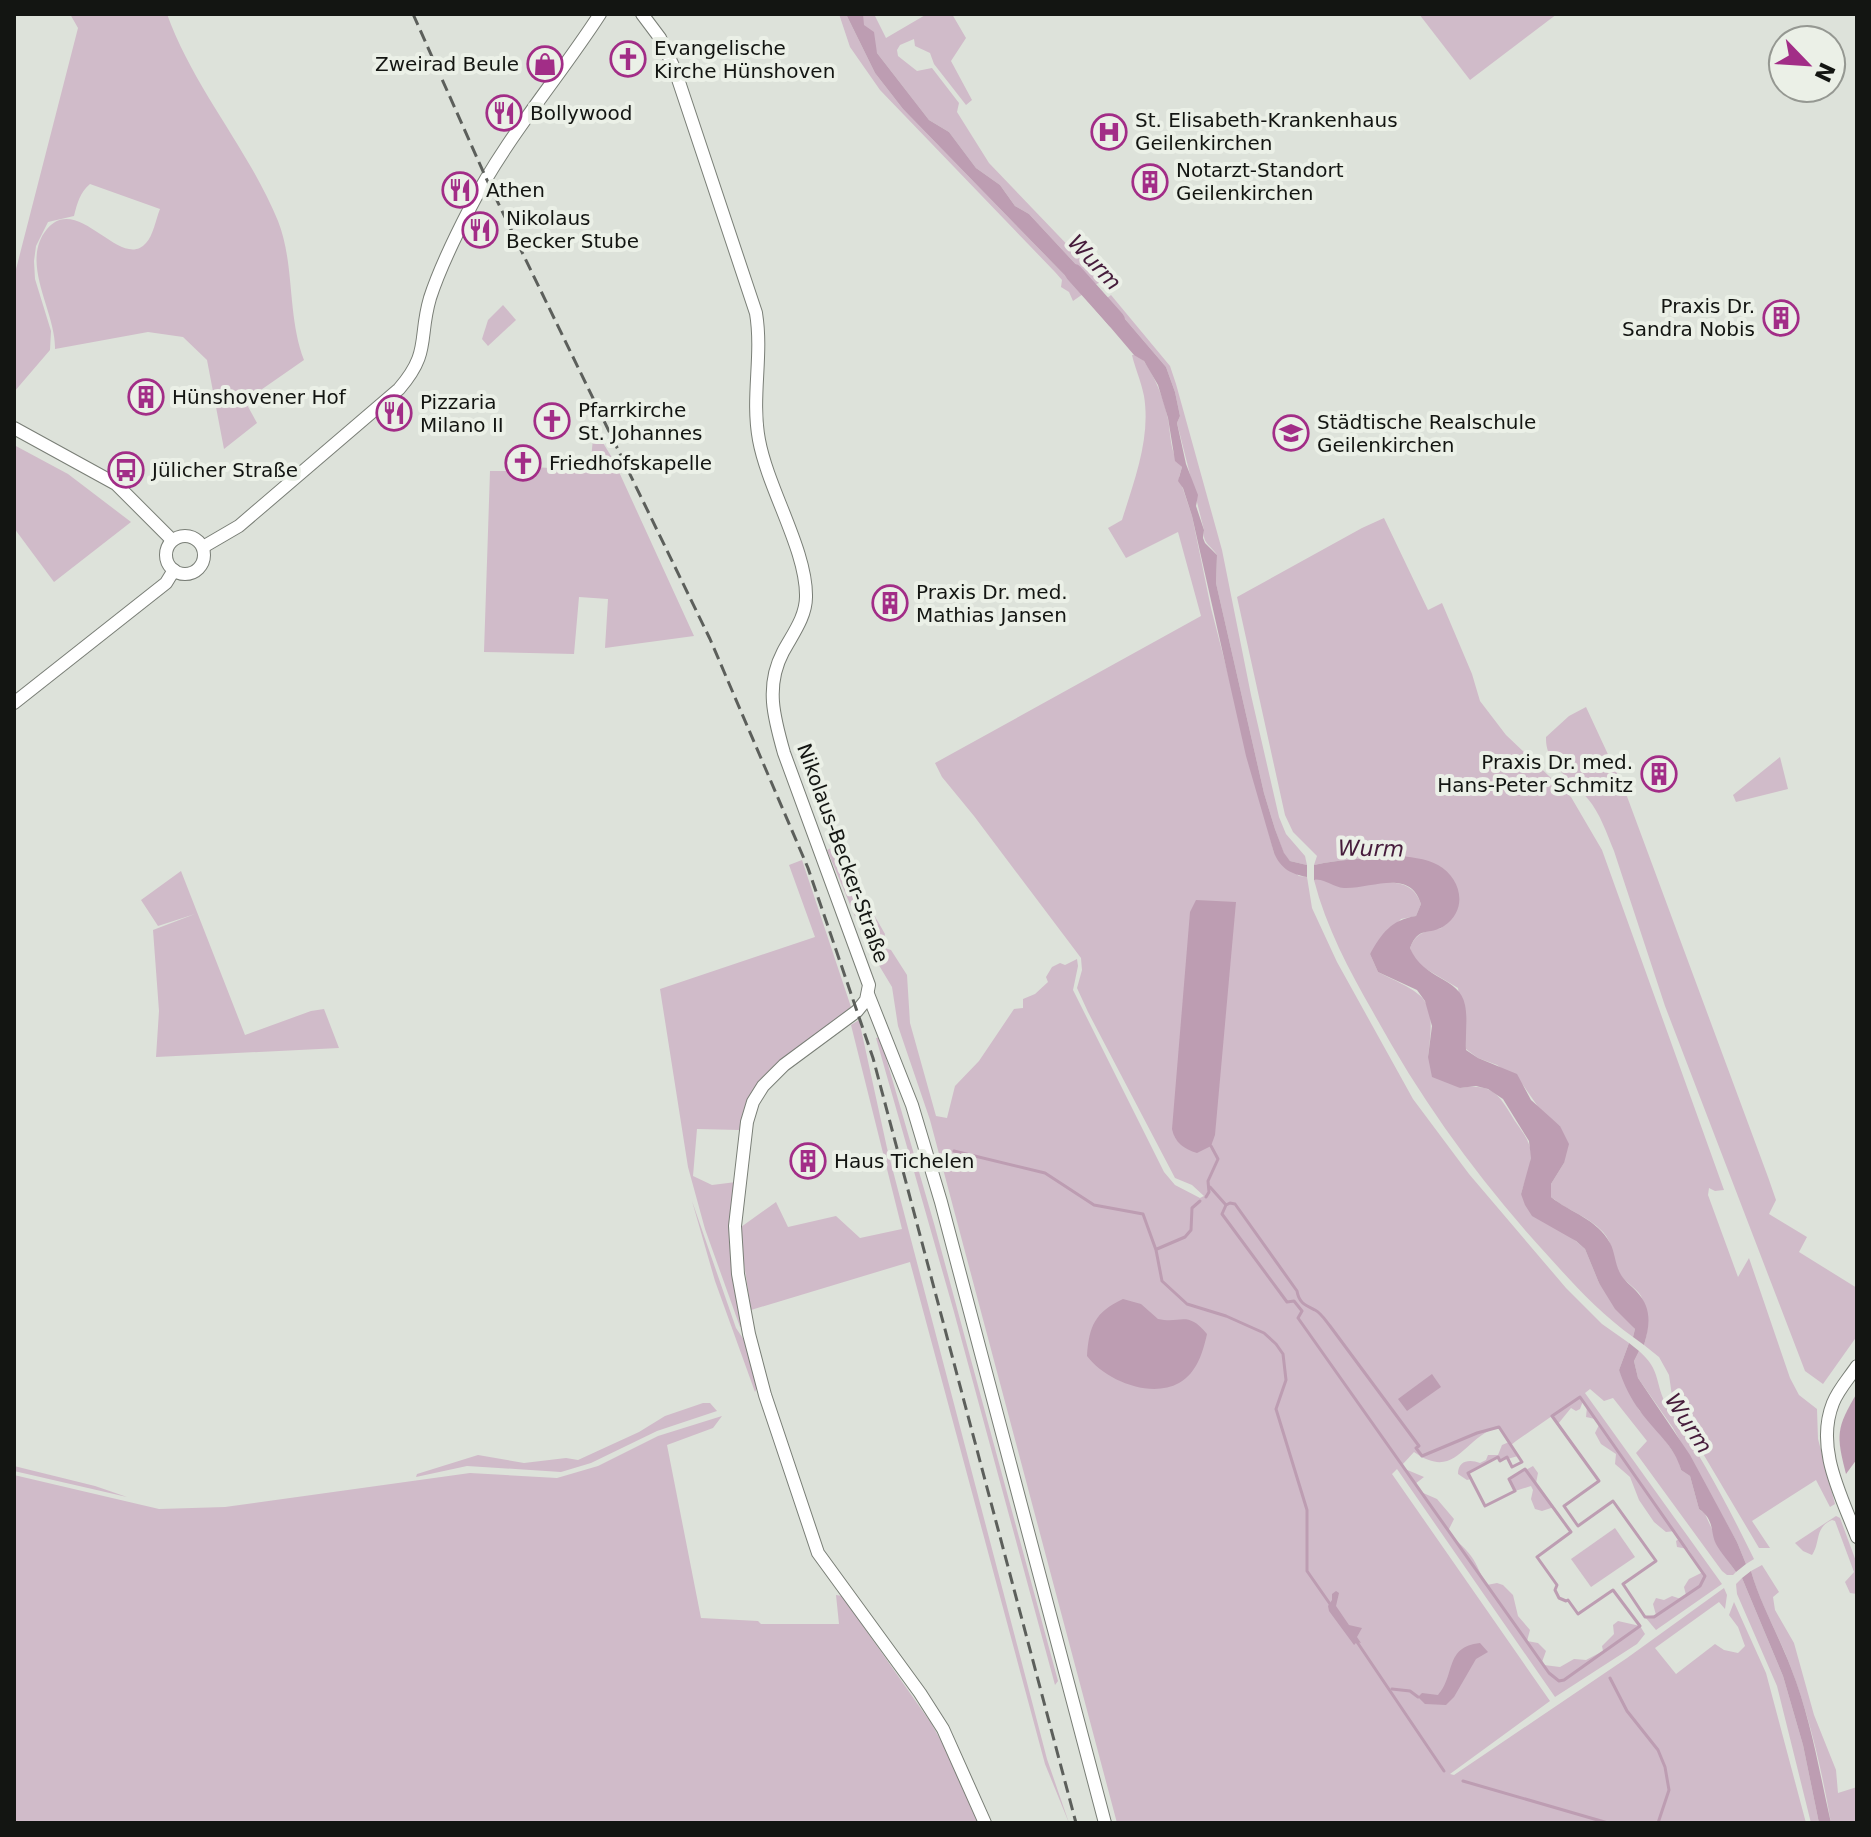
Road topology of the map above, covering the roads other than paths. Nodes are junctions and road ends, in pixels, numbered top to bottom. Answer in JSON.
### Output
{"nodes":[{"id":1,"x":600,"y":14,"type":"edge"},
{"id":2,"x":642,"y":14,"type":"edge"},
{"id":3,"x":14,"y":428,"type":"edge"},
{"id":4,"x":172,"y":540,"type":"junction"},
{"id":5,"x":203,"y":547,"type":"junction"},
{"id":6,"x":174,"y":570,"type":"junction"},
{"id":7,"x":14,"y":703,"type":"edge"},
{"id":8,"x":868,"y":994,"type":"junction"},
{"id":9,"x":1857,"y":1366,"type":"edge"},
{"id":10,"x":1857,"y":1537,"type":"edge"},
{"id":11,"x":985,"y":1823,"type":"edge"},
{"id":12,"x":1105,"y":1823,"type":"edge"}],
"edges":[{"from":1,"to":5,"type":"main road"},
{"from":2,"to":8,"type":"main road","name":"Nikolaus-Becker-Straße"},
{"from":3,"to":4,"type":"main road"},
{"from":4,"to":5,"type":"main road"},
{"from":4,"to":6,"type":"main road"},
{"from":5,"to":6,"type":"main road"},
{"from":6,"to":7,"type":"main road"},
{"from":8,"to":11,"type":"main road","name":"Nikolaus-Becker-Straße"},
{"from":8,"to":12,"type":"main road"},
{"from":9,"to":10,"type":"main road"}]}
